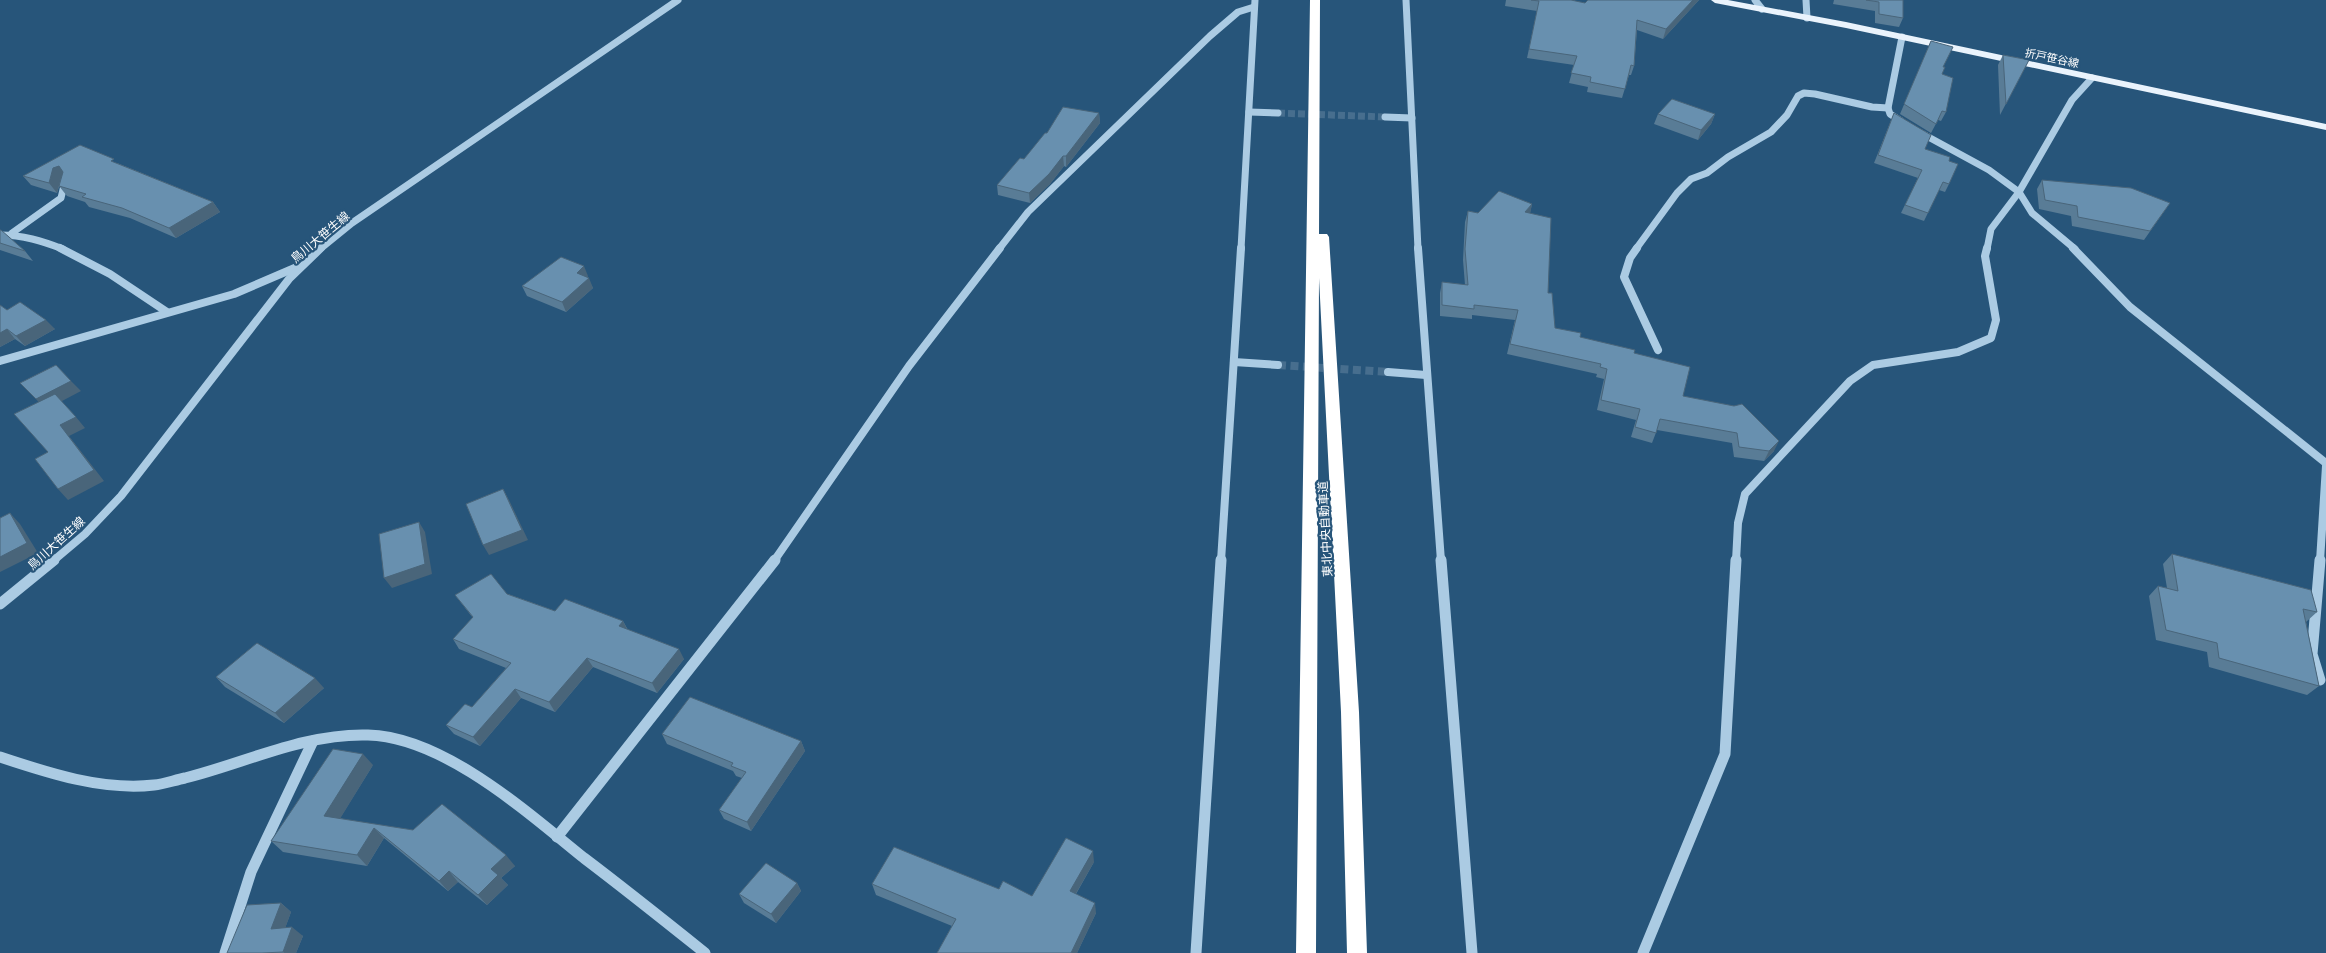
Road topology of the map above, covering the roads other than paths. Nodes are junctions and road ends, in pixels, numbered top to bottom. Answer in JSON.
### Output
{"nodes":[{"id":1,"x":678,"y":0,"type":"edge"},
{"id":2,"x":1315,"y":0,"type":"edge"},
{"id":3,"x":1406,"y":0,"type":"edge"},
{"id":4,"x":1715,"y":0,"type":"edge"},
{"id":5,"x":1755,"y":0,"type":"edge"},
{"id":6,"x":1806,"y":0,"type":"edge"},
{"id":7,"x":1254,"y":3,"type":"edge"},
{"id":8,"x":1762,"y":9,"type":"junction"},
{"id":9,"x":1806,"y":18,"type":"junction"},
{"id":10,"x":1902,"y":37,"type":"junction"},
{"id":11,"x":2092,"y":78,"type":"junction"},
{"id":12,"x":1315,"y":103,"type":"junction"},
{"id":13,"x":1888,"y":108,"type":"junction"},
{"id":14,"x":1249,"y":112,"type":"junction"},
{"id":15,"x":1278,"y":113,"type":"tunnel mouth"},
{"id":16,"x":1385,"y":116,"type":"tunnel mouth"},
{"id":17,"x":1412,"y":118,"type":"junction"},
{"id":18,"x":1906,"y":124,"type":"edge"},
{"id":19,"x":2326,"y":127,"type":"edge"},
{"id":20,"x":1914,"y":130,"type":"edge"},
{"id":21,"x":65,"y":182,"type":"edge"},
{"id":22,"x":2019,"y":192,"type":"junction"},
{"id":23,"x":12,"y":233,"type":"junction"},
{"id":24,"x":0,"y":235,"type":"edge"},
{"id":25,"x":304,"y":264,"type":"junction"},
{"id":26,"x":167,"y":312,"type":"junction"},
{"id":27,"x":1658,"y":350,"type":"dead end"},
{"id":28,"x":0,"y":361,"type":"edge"},
{"id":29,"x":1234,"y":362,"type":"junction"},
{"id":30,"x":1278,"y":365,"type":"tunnel mouth"},
{"id":31,"x":1388,"y":372,"type":"tunnel mouth"},
{"id":32,"x":1426,"y":375,"type":"junction"},
{"id":33,"x":2326,"y":464,"type":"edge"},
{"id":34,"x":0,"y":604,"type":"edge"},
{"id":35,"x":2320,"y":680,"type":"edge"},
{"id":36,"x":313,"y":741,"type":"junction"},
{"id":37,"x":0,"y":757,"type":"edge"},
{"id":38,"x":557,"y":837,"type":"junction"},
{"id":39,"x":225,"y":953,"type":"edge"},
{"id":40,"x":705,"y":953,"type":"edge"},
{"id":41,"x":1196,"y":953,"type":"edge"},
{"id":42,"x":1306,"y":953,"type":"edge"},
{"id":43,"x":1357,"y":953,"type":"edge"},
{"id":44,"x":1472,"y":953,"type":"edge"},
{"id":45,"x":1643,"y":953,"type":"edge"}],
"edges":[{"from":1,"to":25,"type":"street","name":"鳥川大笹生線"},
{"from":2,"to":12,"type":"highway","name":"東北中央自動車道"},
{"from":3,"to":17,"type":"street"},
{"from":4,"to":8,"type":"main road","name":"折戸笹谷線"},
{"from":5,"to":8,"type":"street"},
{"from":6,"to":9,"type":"street"},
{"from":7,"to":14,"type":"street"},
{"from":7,"to":38,"type":"street"},
{"from":8,"to":9,"type":"main road","name":"折戸笹谷線"},
{"from":9,"to":10,"type":"main road","name":"折戸笹谷線"},
{"from":10,"to":11,"type":"main road","name":"折戸笹谷線"},
{"from":10,"to":13,"type":"street"},
{"from":11,"to":19,"type":"main road","name":"折戸笹谷線"},
{"from":11,"to":22,"type":"street"},
{"from":12,"to":42,"type":"highway","name":"東北中央自動車道"},
{"from":12,"to":43,"type":"highway","name":"東北中央自動車道"},
{"from":13,"to":18,"type":"street"},
{"from":13,"to":27,"type":"street"},
{"from":14,"to":15,"type":"street"},
{"from":14,"to":29,"type":"street"},
{"from":16,"to":17,"type":"street"},
{"from":17,"to":32,"type":"street"},
{"from":20,"to":22,"type":"street"},
{"from":21,"to":23,"type":"street"},
{"from":22,"to":33,"type":"street"},
{"from":22,"to":45,"type":"street"},
{"from":23,"to":24,"type":"street"},
{"from":23,"to":26,"type":"street"},
{"from":25,"to":26,"type":"street"},
{"from":25,"to":34,"type":"street","name":"鳥川大笹生線"},
{"from":26,"to":28,"type":"street"},
{"from":29,"to":30,"type":"street"},
{"from":29,"to":41,"type":"street"},
{"from":31,"to":32,"type":"street"},
{"from":32,"to":44,"type":"street"},
{"from":33,"to":35,"type":"street"},
{"from":36,"to":37,"type":"street"},
{"from":36,"to":38,"type":"street"},
{"from":36,"to":39,"type":"street"},
{"from":38,"to":40,"type":"street"}]}
